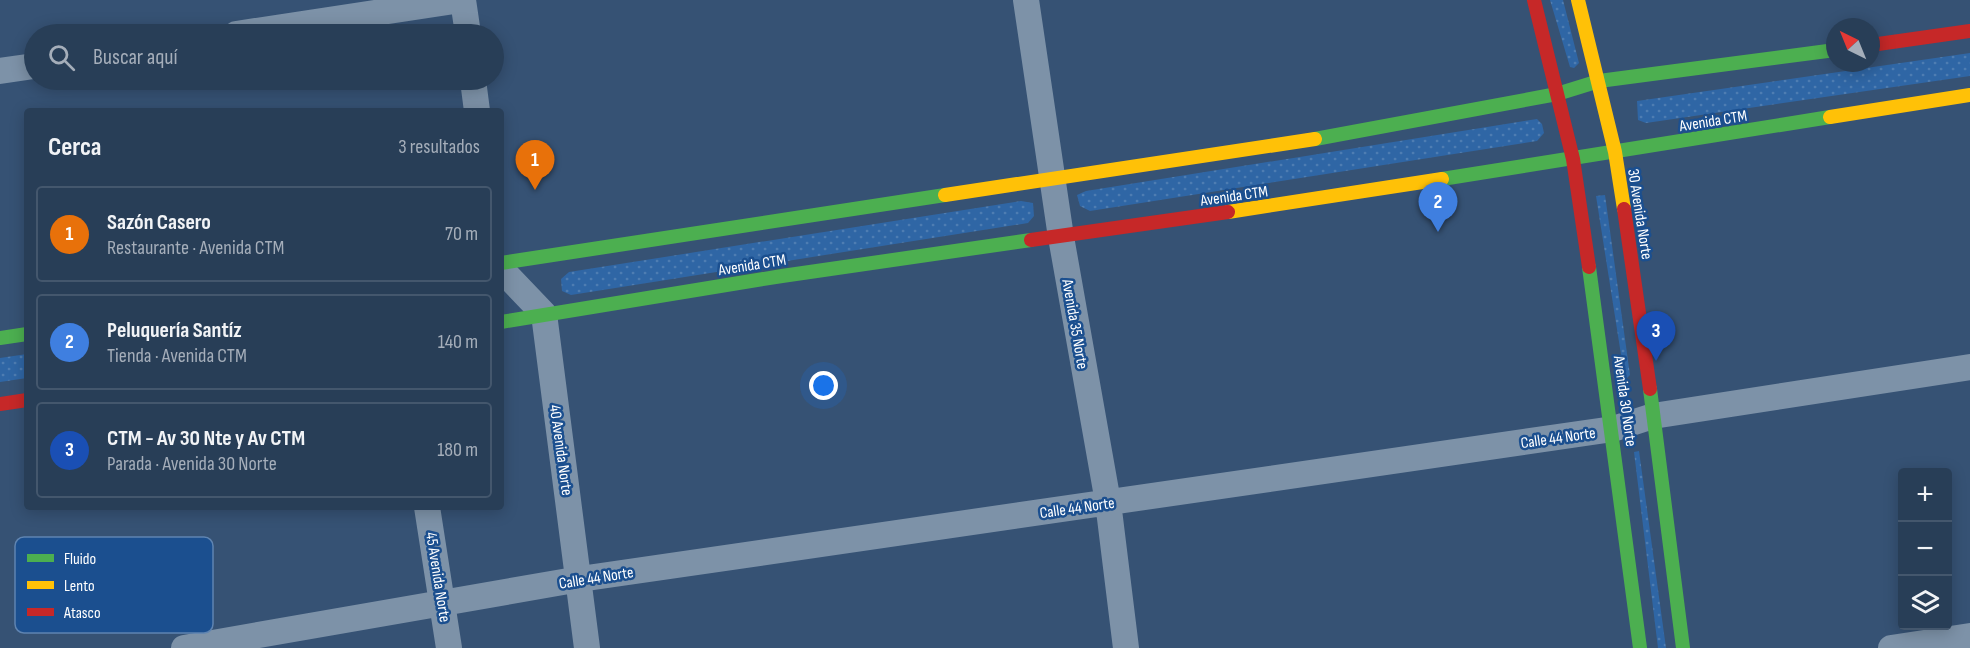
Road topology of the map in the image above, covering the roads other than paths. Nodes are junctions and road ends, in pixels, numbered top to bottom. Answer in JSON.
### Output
{"nodes":[{"id":1,"x":462,"y":0,"type":"edge"},
{"id":2,"x":1026,"y":0,"type":"edge"},
{"id":3,"x":1534,"y":0,"type":"edge"},
{"id":4,"x":1578,"y":0,"type":"edge"},
{"id":5,"x":302,"y":24,"type":"edge"},
{"id":6,"x":466,"y":24,"type":"edge"},
{"id":7,"x":1970,"y":31,"type":"edge"},
{"id":8,"x":1880,"y":44,"type":"edge"},
{"id":9,"x":1826,"y":51,"type":"edge"},
{"id":10,"x":24,"y":67,"type":"edge"},
{"id":11,"x":0,"y":71,"type":"edge"},
{"id":12,"x":1599,"y":81,"type":"junction"},
{"id":13,"x":474,"y":90,"type":"edge"},
{"id":14,"x":1557,"y":94,"type":"junction"},
{"id":15,"x":1970,"y":95,"type":"edge"},
{"id":16,"x":477,"y":108,"type":"edge"},
{"id":17,"x":1615,"y":152,"type":"junction"},
{"id":18,"x":1573,"y":159,"type":"junction"},
{"id":19,"x":1052,"y":180,"type":"junction"},
{"id":20,"x":1060,"y":237,"type":"junction"},
{"id":21,"x":504,"y":263,"type":"edge"},
{"id":22,"x":504,"y":272,"type":"edge"},
{"id":23,"x":544,"y":314,"type":"junction"},
{"id":24,"x":504,"y":321,"type":"edge"},
{"id":25,"x":24,"y":334,"type":"edge"},
{"id":26,"x":0,"y":338,"type":"edge"},
{"id":27,"x":1646,"y":352,"type":"joint"},
{"id":28,"x":1970,"y":367,"type":"edge"},
{"id":29,"x":24,"y":400,"type":"edge"},
{"id":30,"x":0,"y":404,"type":"edge"},
{"id":31,"x":1653,"y":416,"type":"junction"},
{"id":32,"x":1613,"y":429,"type":"junction"},
{"id":33,"x":1108,"y":502,"type":"junction"},
{"id":34,"x":428,"y":510,"type":"edge"},
{"id":35,"x":580,"y":579,"type":"junction"},
{"id":36,"x":444,"y":603,"type":"junction"},
{"id":37,"x":1970,"y":636,"type":"edge"},
{"id":38,"x":184,"y":648,"type":"edge"},
{"id":39,"x":450,"y":648,"type":"edge"},
{"id":40,"x":587,"y":648,"type":"edge"},
{"id":41,"x":1126,"y":648,"type":"edge"},
{"id":42,"x":1640,"y":648,"type":"edge"},
{"id":43,"x":1683,"y":648,"type":"edge"},
{"id":44,"x":1891,"y":648,"type":"edge"}],
"edges":[{"from":1,"to":5,"type":"street"},
{"from":1,"to":6,"type":"street"},
{"from":2,"to":19,"type":"street","name":"Avenida 35 Norte"},
{"from":3,"to":14,"type":"main road"},
{"from":4,"to":12,"type":"main road"},
{"from":7,"to":8,"type":"main road"},
{"from":9,"to":12,"type":"main road"},
{"from":10,"to":11,"type":"street"},
{"from":12,"to":14,"type":"main road"},
{"from":12,"to":17,"type":"main road","name":"30 Avenida Norte"},
{"from":13,"to":16,"type":"street"},
{"from":14,"to":18,"type":"main road"},
{"from":14,"to":19,"type":"main road"},
{"from":15,"to":17,"type":"main road","name":"Avenida CTM"},
{"from":17,"to":18,"type":"main road","name":"Avenida CTM"},
{"from":17,"to":27,"type":"main road","name":"30 Avenida Norte"},
{"from":18,"to":20,"type":"main road","name":"Avenida CTM"},
{"from":18,"to":32,"type":"main road","name":"Avenida 30 Norte"},
{"from":19,"to":20,"type":"street","name":"Avenida 35 Norte"},
{"from":19,"to":21,"type":"main road"},
{"from":20,"to":23,"type":"main road","name":"Avenida CTM"},
{"from":20,"to":33,"type":"street","name":"Avenida 35 Norte"},
{"from":22,"to":23,"type":"street"},
{"from":23,"to":24,"type":"main road","name":"Avenida CTM"},
{"from":23,"to":35,"type":"street","name":"40 Avenida Norte"},
{"from":25,"to":26,"type":"main road"},
{"from":27,"to":31,"type":"main road","name":"Avenida 30 Norte"},
{"from":28,"to":31,"type":"street","name":"Calle 44 Norte"},
{"from":29,"to":30,"type":"main road"},
{"from":31,"to":32,"type":"street","name":"Calle 44 Norte"},
{"from":31,"to":43,"type":"main road","name":"Avenida 30 Norte"},
{"from":32,"to":33,"type":"street","name":"Calle 44 Norte"},
{"from":32,"to":42,"type":"main road","name":"Avenida 30 Norte"},
{"from":33,"to":35,"type":"street","name":"Calle 44 Norte"},
{"from":33,"to":41,"type":"street","name":"Avenida 35 Norte"},
{"from":34,"to":36,"type":"street","name":"45 Avenida Norte"},
{"from":35,"to":36,"type":"street","name":"Calle 44 Norte"},
{"from":35,"to":40,"type":"street","name":"40 Avenida Norte"},
{"from":36,"to":38,"type":"street","name":"Calle 44 Norte"},
{"from":36,"to":39,"type":"street","name":"45 Avenida Norte"},
{"from":37,"to":44,"type":"street"}]}
